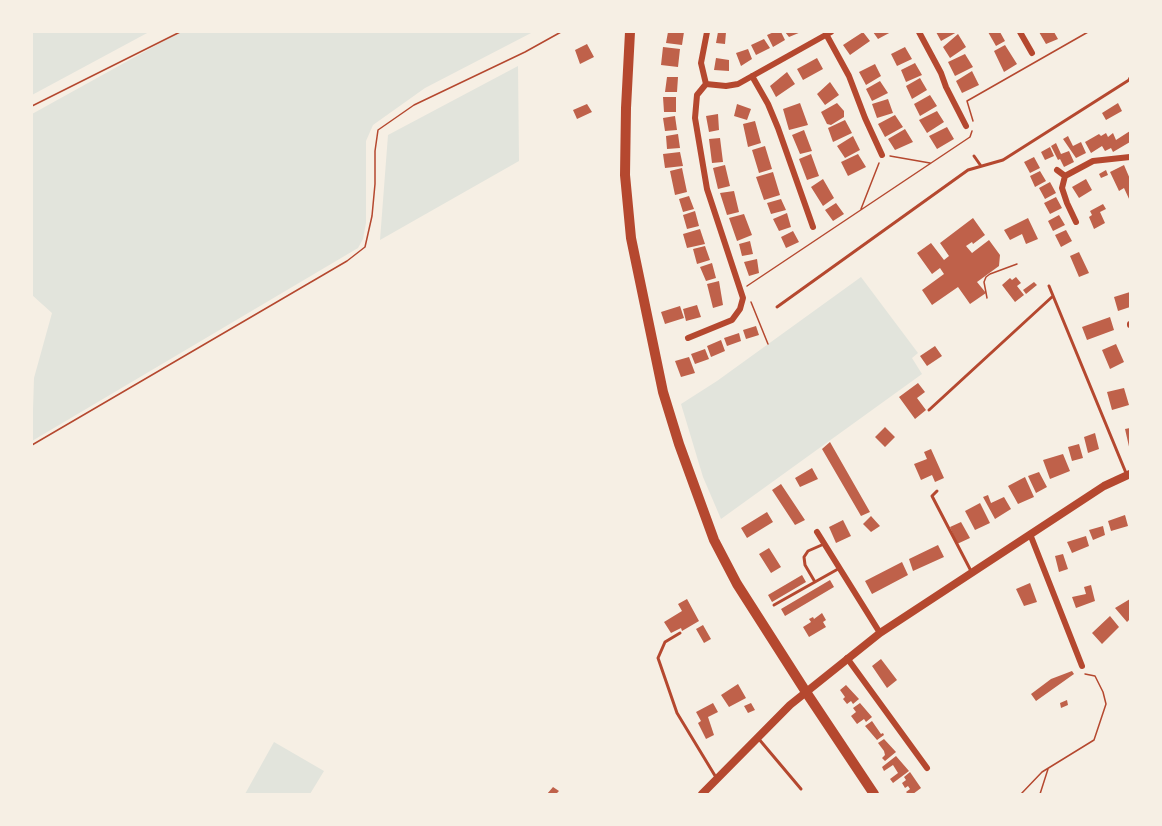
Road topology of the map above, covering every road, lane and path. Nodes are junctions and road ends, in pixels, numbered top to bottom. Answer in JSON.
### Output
{"nodes":[{"id":1,"x":180,"y":32,"type":"edge"},
{"id":2,"x":561,"y":32,"type":"edge"},
{"id":3,"x":630,"y":32,"type":"edge"},
{"id":4,"x":707,"y":32,"type":"edge"},
{"id":5,"x":919,"y":32,"type":"edge"},
{"id":6,"x":1020,"y":32,"type":"edge"},
{"id":7,"x":1088,"y":32,"type":"edge"},
{"id":8,"x":828,"y":33,"type":"edge"},
{"id":9,"x":1032,"y":53,"type":"dead end"},
{"id":10,"x":752,"y":76,"type":"junction"},
{"id":11,"x":1131,"y":78,"type":"edge"},
{"id":12,"x":706,"y":84,"type":"junction"},
{"id":13,"x":32,"y":106,"type":"edge"},
{"id":14,"x":966,"y":126,"type":"dead end"},
{"id":15,"x":882,"y":155,"type":"junction"},
{"id":16,"x":974,"y":156,"type":"dead end"},
{"id":17,"x":1131,"y":157,"type":"edge"},
{"id":18,"x":930,"y":163,"type":"junction"},
{"id":19,"x":981,"y":166,"type":"junction"},
{"id":20,"x":1057,"y":170,"type":"dead end"},
{"id":21,"x":1065,"y":176,"type":"junction"},
{"id":22,"x":860,"y":211,"type":"junction"},
{"id":23,"x":1076,"y":222,"type":"dead end"},
{"id":24,"x":813,"y":226,"type":"dead end"},
{"id":25,"x":1017,"y":264,"type":"dead end"},
{"id":26,"x":1049,"y":286,"type":"dead end"},
{"id":27,"x":743,"y":288,"type":"junction"},
{"id":28,"x":1053,"y":296,"type":"junction"},
{"id":29,"x":987,"y":298,"type":"dead end"},
{"id":30,"x":777,"y":307,"type":"dead end"},
{"id":31,"x":688,"y":338,"type":"dead end"},
{"id":32,"x":768,"y":344,"type":"dead end"},
{"id":33,"x":928,"y":410,"type":"dead end"},
{"id":34,"x":32,"y":445,"type":"edge"},
{"id":35,"x":1129,"y":475,"type":"edge"},
{"id":36,"x":937,"y":491,"type":"dead end"},
{"id":37,"x":817,"y":532,"type":"dead end"},
{"id":38,"x":1030,"y":534,"type":"junction"},
{"id":39,"x":824,"y":544,"type":"junction"},
{"id":40,"x":839,"y":569,"type":"junction"},
{"id":41,"x":972,"y":573,"type":"junction"},
{"id":42,"x":815,"y":582,"type":"junction"},
{"id":43,"x":774,"y":605,"type":"dead end"},
{"id":44,"x":680,"y":633,"type":"dead end"},
{"id":45,"x":880,"y":633,"type":"junction"},
{"id":46,"x":847,"y":658,"type":"junction"},
{"id":47,"x":1082,"y":666,"type":"dead end"},
{"id":48,"x":1085,"y":674,"type":"dead end"},
{"id":49,"x":806,"y":692,"type":"junction"},
{"id":50,"x":757,"y":737,"type":"junction"},
{"id":51,"x":927,"y":768,"type":"dead end"},
{"id":52,"x":1048,"y":768,"type":"junction"},
{"id":53,"x":718,"y":780,"type":"junction"},
{"id":54,"x":801,"y":789,"type":"dead end"},
{"id":55,"x":702,"y":795,"type":"edge"},
{"id":56,"x":874,"y":795,"type":"edge"},
{"id":57,"x":1021,"y":795,"type":"edge"},
{"id":58,"x":1040,"y":795,"type":"edge"}],
"edges":[{"from":1,"to":13,"type":"path"},
{"from":2,"to":34,"type":"path"},
{"from":3,"to":49,"type":"highway"},
{"from":4,"to":12,"type":"street"},
{"from":5,"to":14,"type":"street"},
{"from":6,"to":9,"type":"street"},
{"from":7,"to":18,"type":"path"},
{"from":8,"to":10,"type":"street"},
{"from":8,"to":15,"type":"street"},
{"from":10,"to":12,"type":"street"},
{"from":10,"to":24,"type":"street"},
{"from":11,"to":19,"type":"lane"},
{"from":12,"to":27,"type":"street"},
{"from":15,"to":18,"type":"path"},
{"from":15,"to":22,"type":"path"},
{"from":16,"to":19,"type":"lane"},
{"from":17,"to":21,"type":"street"},
{"from":18,"to":22,"type":"path"},
{"from":19,"to":30,"type":"lane"},
{"from":20,"to":21,"type":"street"},
{"from":21,"to":23,"type":"street"},
{"from":22,"to":27,"type":"path"},
{"from":25,"to":29,"type":"path"},
{"from":26,"to":28,"type":"lane"},
{"from":27,"to":31,"type":"street"},
{"from":27,"to":32,"type":"path"},
{"from":28,"to":33,"type":"lane"},
{"from":28,"to":35,"type":"lane"},
{"from":35,"to":38,"type":"street"},
{"from":36,"to":41,"type":"lane"},
{"from":37,"to":39,"type":"street"},
{"from":38,"to":41,"type":"street"},
{"from":38,"to":47,"type":"street"},
{"from":39,"to":40,"type":"street"},
{"from":39,"to":42,"type":"lane"},
{"from":40,"to":42,"type":"lane"},
{"from":40,"to":45,"type":"street"},
{"from":41,"to":45,"type":"street"},
{"from":42,"to":43,"type":"lane"},
{"from":44,"to":53,"type":"lane"},
{"from":45,"to":46,"type":"street"},
{"from":46,"to":49,"type":"street"},
{"from":46,"to":51,"type":"street"},
{"from":48,"to":52,"type":"path"},
{"from":49,"to":50,"type":"street"},
{"from":49,"to":56,"type":"highway"},
{"from":50,"to":53,"type":"street"},
{"from":50,"to":54,"type":"lane"},
{"from":52,"to":57,"type":"path"},
{"from":52,"to":58,"type":"path"},
{"from":53,"to":55,"type":"street"}]}
